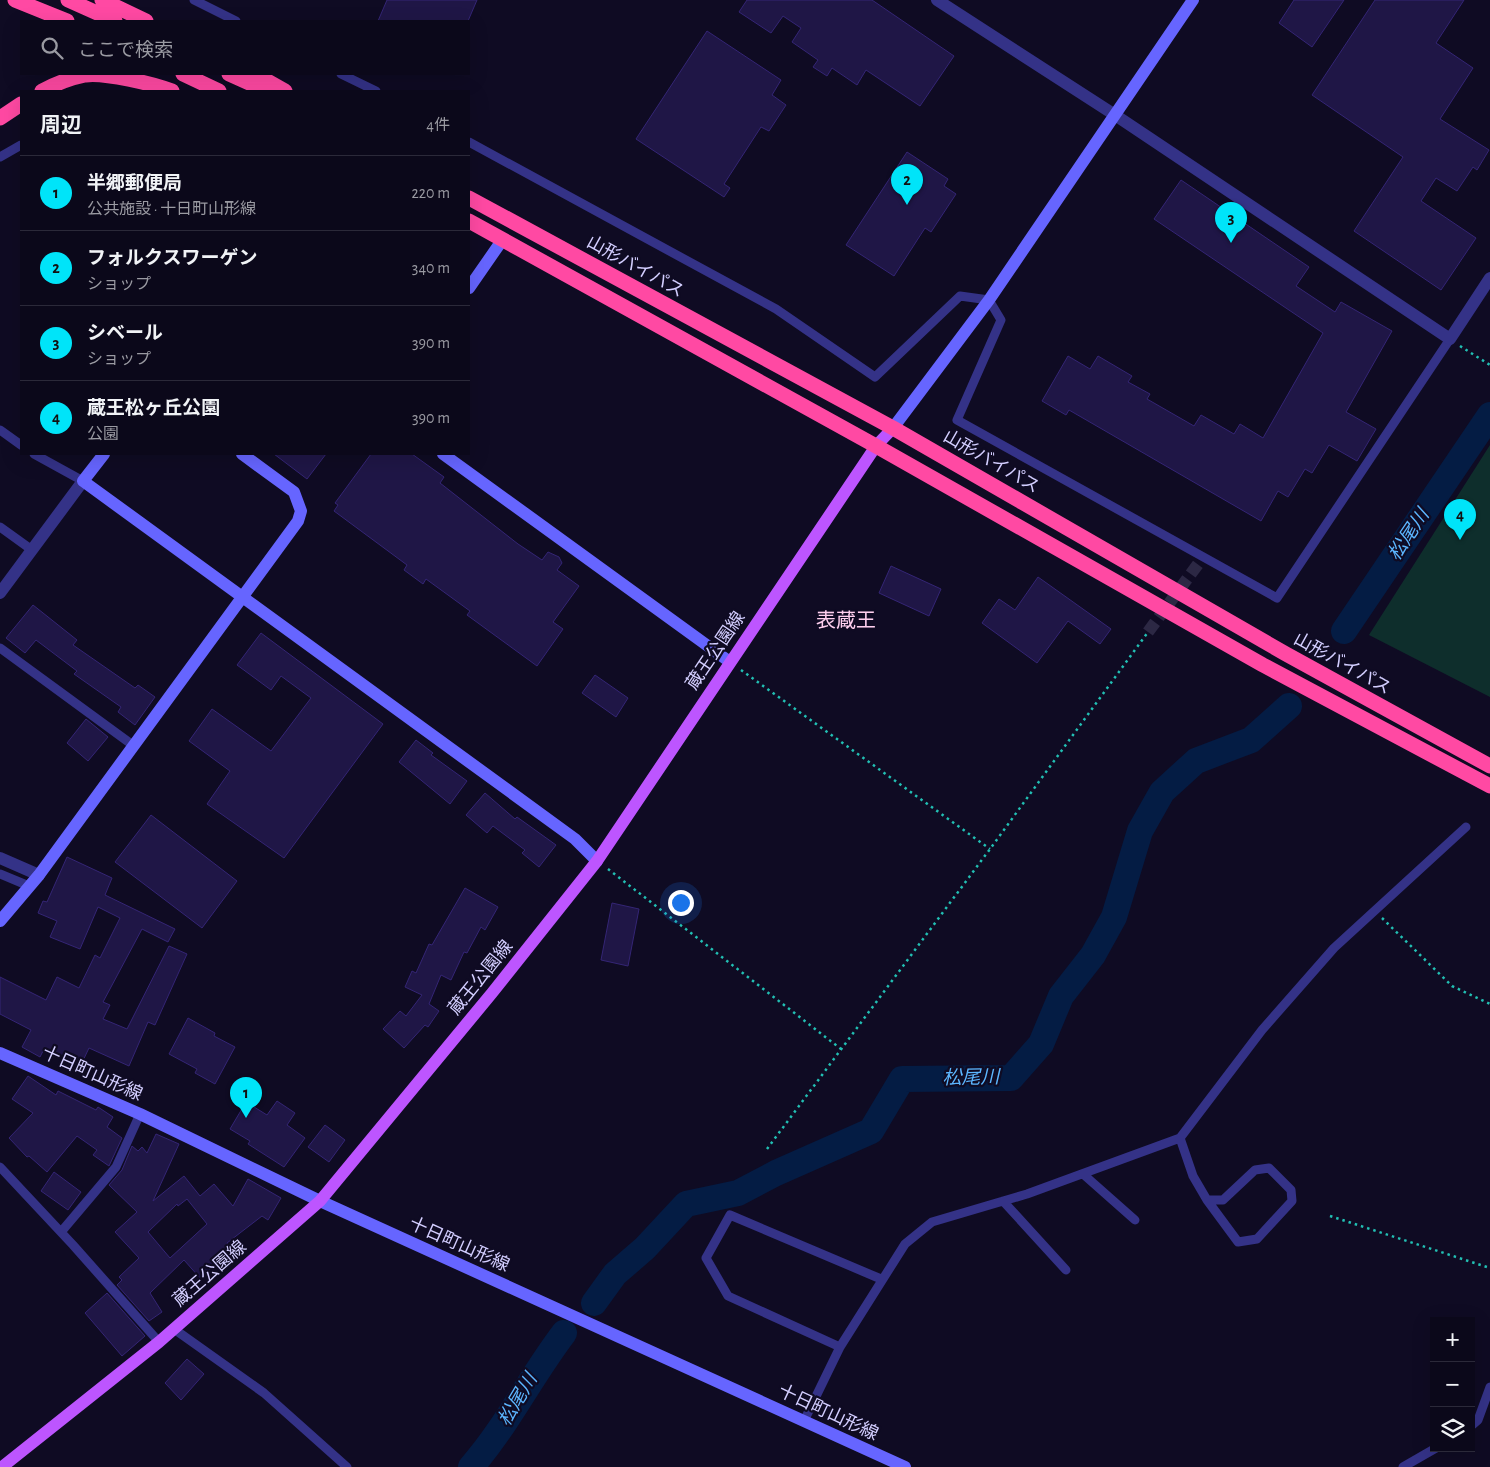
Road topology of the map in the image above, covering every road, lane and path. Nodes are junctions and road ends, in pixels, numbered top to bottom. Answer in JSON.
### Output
{"nodes":[{"id":1,"x":15,"y":0,"type":"edge"},
{"id":2,"x":68,"y":0,"type":"edge"},
{"id":3,"x":102,"y":0,"type":"edge"},
{"id":4,"x":194,"y":0,"type":"edge"},
{"id":5,"x":937,"y":0,"type":"edge"},
{"id":6,"x":1193,"y":0,"type":"edge"},
{"id":7,"x":65,"y":20,"type":"edge"},
{"id":8,"x":113,"y":20,"type":"edge"},
{"id":9,"x":144,"y":20,"type":"edge"},
{"id":10,"x":234,"y":20,"type":"edge"},
{"id":11,"x":84,"y":75,"type":"edge"},
{"id":12,"x":95,"y":75,"type":"edge"},
{"id":13,"x":185,"y":75,"type":"edge"},
{"id":14,"x":231,"y":75,"type":"edge"},
{"id":15,"x":257,"y":75,"type":"edge"},
{"id":16,"x":343,"y":75,"type":"edge"},
{"id":17,"x":44,"y":90,"type":"edge"},
{"id":18,"x":170,"y":90,"type":"edge"},
{"id":19,"x":216,"y":90,"type":"edge"},
{"id":20,"x":265,"y":90,"type":"edge"},
{"id":21,"x":283,"y":90,"type":"edge"},
{"id":22,"x":372,"y":90,"type":"edge"},
{"id":23,"x":20,"y":105,"type":"edge"},
{"id":24,"x":1115,"y":115,"type":"junction"},
{"id":25,"x":0,"y":118,"type":"edge"},
{"id":26,"x":470,"y":143,"type":"edge"},
{"id":27,"x":20,"y":146,"type":"edge"},
{"id":28,"x":0,"y":157,"type":"edge"},
{"id":29,"x":470,"y":199,"type":"edge"},
{"id":30,"x":470,"y":221,"type":"edge"},
{"id":31,"x":503,"y":239,"type":"junction"},
{"id":32,"x":1490,"y":278,"type":"edge"},
{"id":33,"x":470,"y":287,"type":"edge"},
{"id":34,"x":989,"y":300,"type":"junction"},
{"id":35,"x":1450,"y":339,"type":"junction"},
{"id":36,"x":1468,"y":351,"type":"dead end"},
{"id":37,"x":1490,"y":365,"type":"edge"},
{"id":38,"x":893,"y":428,"type":"junction"},
{"id":39,"x":0,"y":430,"type":"edge"},
{"id":40,"x":20,"y":444,"type":"edge"},
{"id":41,"x":876,"y":446,"type":"junction"},
{"id":42,"x":36,"y":455,"type":"edge"},
{"id":43,"x":103,"y":455,"type":"edge"},
{"id":44,"x":243,"y":455,"type":"edge"},
{"id":45,"x":444,"y":455,"type":"edge"},
{"id":46,"x":82,"y":481,"type":"junction"},
{"id":47,"x":0,"y":527,"type":"edge"},
{"id":48,"x":32,"y":550,"type":"junction"},
{"id":49,"x":0,"y":593,"type":"edge"},
{"id":50,"x":244,"y":597,"type":"junction"},
{"id":51,"x":1148,"y":632,"type":"tunnel mouth"},
{"id":52,"x":0,"y":648,"type":"edge"},
{"id":53,"x":730,"y":662,"type":"junction"},
{"id":54,"x":134,"y":746,"type":"junction"},
{"id":55,"x":1490,"y":766,"type":"edge"},
{"id":56,"x":1490,"y":786,"type":"edge"},
{"id":57,"x":1466,"y":827,"type":"dead end"},
{"id":58,"x":990,"y":849,"type":"junction"},
{"id":59,"x":0,"y":858,"type":"edge"},
{"id":60,"x":597,"y":861,"type":"junction"},
{"id":61,"x":0,"y":874,"type":"edge"},
{"id":62,"x":39,"y":875,"type":"junction"},
{"id":63,"x":29,"y":886,"type":"junction"},
{"id":64,"x":1373,"y":910,"type":"junction"},
{"id":65,"x":0,"y":921,"type":"edge"},
{"id":66,"x":1490,"y":1004,"type":"edge"},
{"id":67,"x":842,"y":1050,"type":"junction"},
{"id":68,"x":0,"y":1053,"type":"edge"},
{"id":69,"x":140,"y":1114,"type":"junction"},
{"id":70,"x":1180,"y":1138,"type":"junction"},
{"id":71,"x":767,"y":1149,"type":"dead end"},
{"id":72,"x":0,"y":1167,"type":"edge"},
{"id":73,"x":1083,"y":1174,"type":"junction"},
{"id":74,"x":1207,"y":1200,"type":"junction"},
{"id":75,"x":320,"y":1201,"type":"junction"},
{"id":76,"x":1003,"y":1201,"type":"junction"},
{"id":77,"x":1330,"y":1216,"type":"dead end"},
{"id":78,"x":1134,"y":1220,"type":"dead end"},
{"id":79,"x":61,"y":1232,"type":"junction"},
{"id":80,"x":1490,"y":1268,"type":"edge"},
{"id":81,"x":1066,"y":1270,"type":"dead end"},
{"id":82,"x":881,"y":1279,"type":"junction"},
{"id":83,"x":174,"y":1328,"type":"junction"},
{"id":84,"x":159,"y":1342,"type":"junction"},
{"id":85,"x":840,"y":1347,"type":"junction"},
{"id":86,"x":1490,"y":1387,"type":"edge"},
{"id":87,"x":804,"y":1421,"type":"junction"},
{"id":88,"x":1475,"y":1423,"type":"edge"},
{"id":89,"x":1430,"y":1451,"type":"edge"},
{"id":90,"x":2,"y":1467,"type":"edge"},
{"id":91,"x":347,"y":1467,"type":"edge"},
{"id":92,"x":905,"y":1467,"type":"edge"},
{"id":93,"x":1403,"y":1467,"type":"edge"}],
"edges":[{"from":1,"to":7,"type":"highway"},
{"from":2,"to":8,"type":"highway"},
{"from":3,"to":9,"type":"highway"},
{"from":4,"to":10,"type":"lane"},
{"from":5,"to":24,"type":"street"},
{"from":6,"to":24,"type":"street"},
{"from":11,"to":17,"type":"highway"},
{"from":12,"to":18,"type":"highway"},
{"from":13,"to":19,"type":"highway"},
{"from":14,"to":20,"type":"highway"},
{"from":15,"to":21,"type":"highway"},
{"from":16,"to":22,"type":"lane"},
{"from":23,"to":25,"type":"highway"},
{"from":24,"to":34,"type":"street"},
{"from":24,"to":35,"type":"street"},
{"from":26,"to":34,"type":"lane"},
{"from":27,"to":28,"type":"lane"},
{"from":29,"to":38,"type":"highway","name":"山形バイパス"},
{"from":30,"to":31,"type":"highway","name":"山形バイパス"},
{"from":31,"to":33,"type":"street"},
{"from":31,"to":41,"type":"highway","name":"山形バイパス"},
{"from":32,"to":35,"type":"street"},
{"from":34,"to":35,"type":"lane"},
{"from":34,"to":38,"type":"street"},
{"from":36,"to":37,"type":"path"},
{"from":38,"to":41,"type":"main road","name":"蔵王公園線"},
{"from":38,"to":55,"type":"highway","name":"山形バイパス"},
{"from":39,"to":40,"type":"lane"},
{"from":41,"to":53,"type":"main road","name":"蔵王公園線"},
{"from":41,"to":56,"type":"highway","name":"山形バイパス"},
{"from":42,"to":46,"type":"lane"},
{"from":43,"to":46,"type":"street"},
{"from":44,"to":50,"type":"street"},
{"from":45,"to":53,"type":"street"},
{"from":46,"to":48,"type":"street"},
{"from":46,"to":50,"type":"street"},
{"from":47,"to":48,"type":"lane"},
{"from":48,"to":49,"type":"street"},
{"from":50,"to":54,"type":"street"},
{"from":50,"to":60,"type":"street"},
{"from":51,"to":58,"type":"path"},
{"from":52,"to":54,"type":"lane"},
{"from":53,"to":58,"type":"path"},
{"from":53,"to":60,"type":"main road","name":"蔵王公園線"},
{"from":54,"to":62,"type":"street"},
{"from":57,"to":64,"type":"lane"},
{"from":58,"to":67,"type":"path"},
{"from":59,"to":62,"type":"street"},
{"from":60,"to":67,"type":"path"},
{"from":60,"to":75,"type":"main road","name":"蔵王公園線"},
{"from":61,"to":63,"type":"lane"},
{"from":62,"to":63,"type":"street"},
{"from":63,"to":65,"type":"street"},
{"from":64,"to":66,"type":"path"},
{"from":64,"to":70,"type":"lane"},
{"from":67,"to":71,"type":"path"},
{"from":68,"to":69,"type":"street","name":"十日町山形線"},
{"from":69,"to":75,"type":"street","name":"十日町山形線"},
{"from":69,"to":79,"type":"lane"},
{"from":70,"to":73,"type":"lane"},
{"from":70,"to":74,"type":"lane"},
{"from":72,"to":79,"type":"lane"},
{"from":73,"to":76,"type":"lane"},
{"from":73,"to":78,"type":"lane"},
{"from":74,"to":74,"type":"lane"},
{"from":75,"to":83,"type":"main road","name":"蔵王公園線"},
{"from":75,"to":87,"type":"street","name":"十日町山形線"},
{"from":76,"to":81,"type":"lane"},
{"from":76,"to":82,"type":"lane"},
{"from":77,"to":80,"type":"path"},
{"from":79,"to":84,"type":"lane"},
{"from":82,"to":85,"type":"lane"},
{"from":82,"to":85,"type":"lane"},
{"from":83,"to":84,"type":"main road","name":"蔵王公園線"},
{"from":83,"to":91,"type":"lane"},
{"from":84,"to":90,"type":"main road","name":"蔵王公園線"},
{"from":85,"to":87,"type":"lane"},
{"from":86,"to":88,"type":"lane"},
{"from":87,"to":92,"type":"street","name":"十日町山形線"},
{"from":89,"to":93,"type":"lane"}]}
